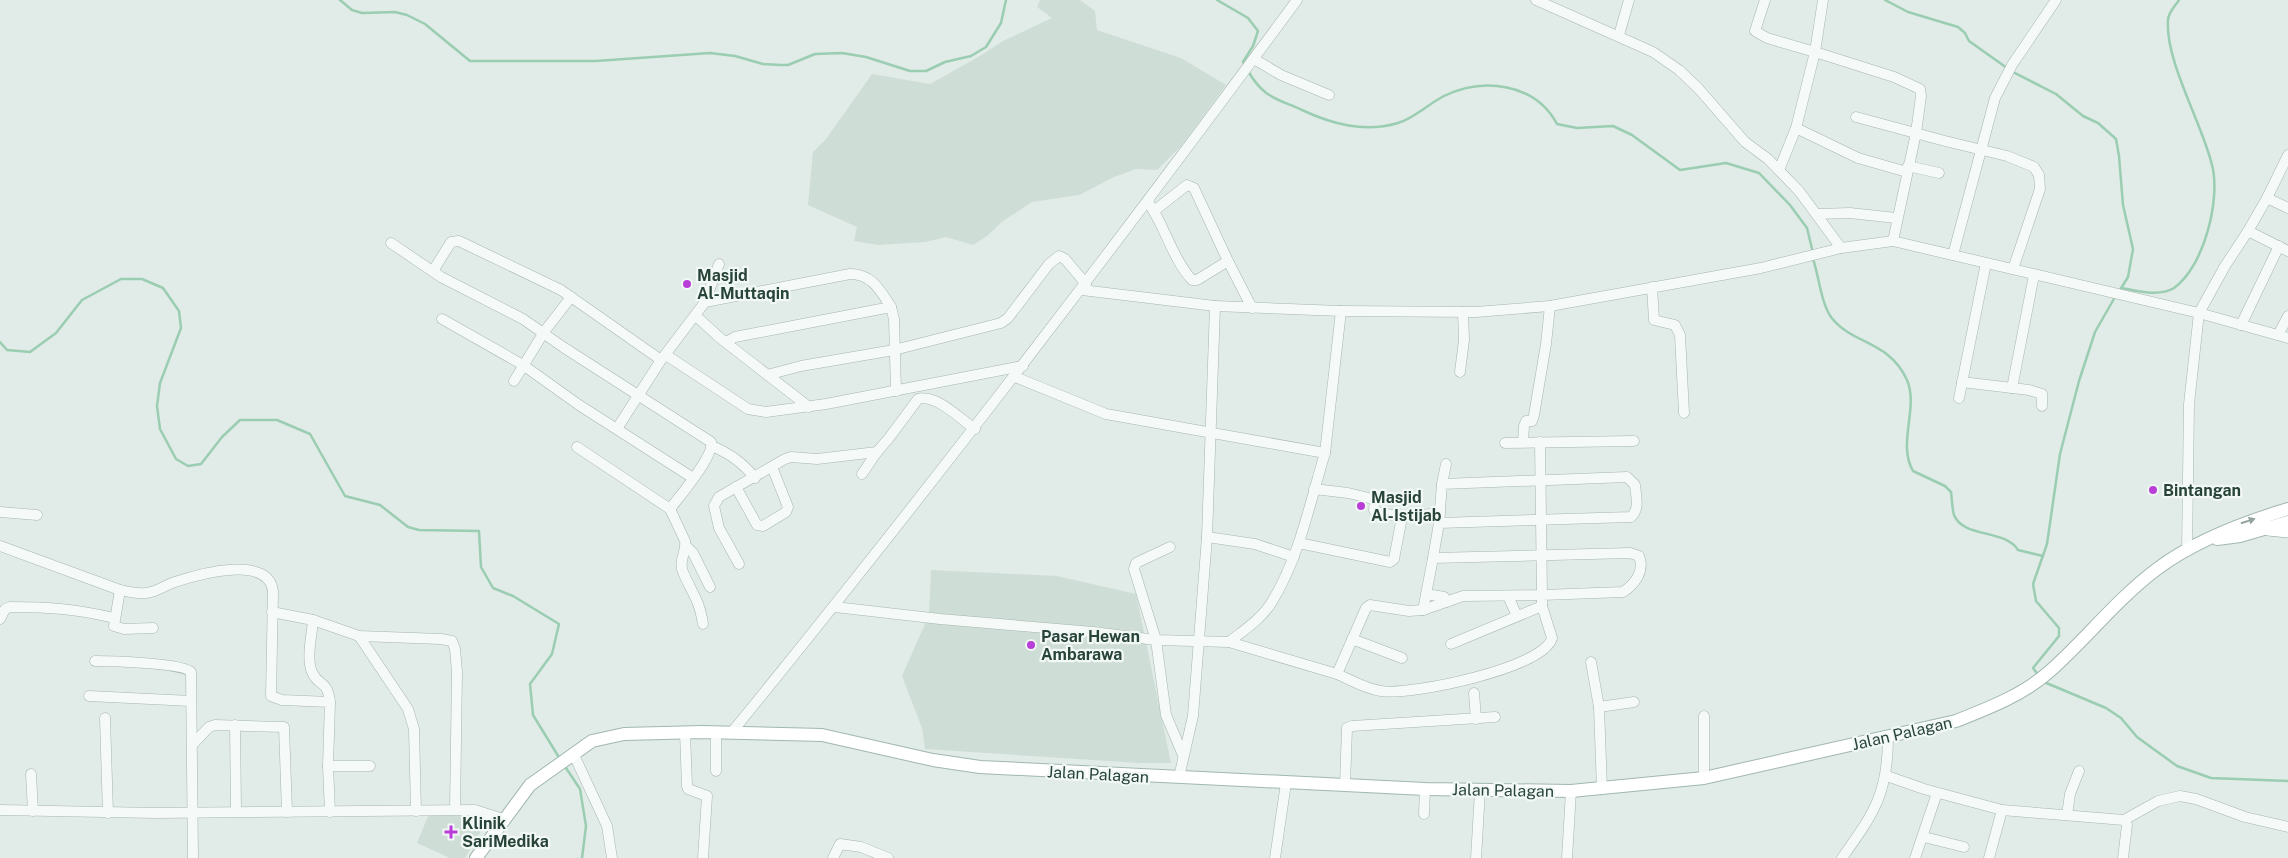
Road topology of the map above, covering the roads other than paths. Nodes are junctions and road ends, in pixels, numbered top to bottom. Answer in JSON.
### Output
{"nodes":[{"id":1,"x":1297,"y":0,"type":"edge"},
{"id":2,"x":1629,"y":0,"type":"edge"},
{"id":3,"x":1765,"y":0,"type":"edge"},
{"id":4,"x":1823,"y":0,"type":"edge"},
{"id":5,"x":2056,"y":0,"type":"edge"},
{"id":6,"x":1541,"y":1,"type":"edge"},
{"id":7,"x":1619,"y":35,"type":"junction"},
{"id":8,"x":1815,"y":52,"type":"junction"},
{"id":9,"x":1249,"y":65,"type":"junction"},
{"id":10,"x":1329,"y":95,"type":"dead end"},
{"id":11,"x":1856,"y":116,"type":"dead end"},
{"id":12,"x":1796,"y":128,"type":"junction"},
{"id":13,"x":1916,"y":133,"type":"junction"},
{"id":14,"x":1981,"y":149,"type":"junction"},
{"id":15,"x":2287,"y":160,"type":"edge"},
{"id":16,"x":1907,"y":169,"type":"junction"},
{"id":17,"x":1779,"y":170,"type":"junction"},
{"id":18,"x":1939,"y":173,"type":"dead end"},
{"id":19,"x":2267,"y":198,"type":"junction"},
{"id":20,"x":1148,"y":202,"type":"junction"},
{"id":21,"x":2288,"y":208,"type":"edge"},
{"id":22,"x":1154,"y":211,"type":"junction"},
{"id":23,"x":1816,"y":214,"type":"junction"},
{"id":24,"x":1896,"y":218,"type":"junction"},
{"id":25,"x":2248,"y":231,"type":"junction"},
{"id":26,"x":1893,"y":241,"type":"junction"},
{"id":27,"x":391,"y":243,"type":"dead end"},
{"id":28,"x":1841,"y":248,"type":"junction"},
{"id":29,"x":2283,"y":248,"type":"edge"},
{"id":30,"x":1953,"y":255,"type":"junction"},
{"id":31,"x":1228,"y":261,"type":"junction"},
{"id":32,"x":1986,"y":263,"type":"junction"},
{"id":33,"x":719,"y":264,"type":"dead end"},
{"id":34,"x":2014,"y":269,"type":"junction"},
{"id":35,"x":433,"y":271,"type":"junction"},
{"id":36,"x":2034,"y":275,"type":"junction"},
{"id":37,"x":1084,"y":287,"type":"junction"},
{"id":38,"x":1652,"y":288,"type":"junction"},
{"id":39,"x":571,"y":297,"type":"junction"},
{"id":40,"x":706,"y":302,"type":"junction"},
{"id":41,"x":1215,"y":306,"type":"junction"},
{"id":42,"x":1550,"y":306,"type":"junction"},
{"id":43,"x":891,"y":307,"type":"junction"},
{"id":44,"x":1252,"y":308,"type":"junction"},
{"id":45,"x":1341,"y":311,"type":"junction"},
{"id":46,"x":1464,"y":312,"type":"junction"},
{"id":47,"x":2199,"y":313,"type":"junction"},
{"id":48,"x":696,"y":316,"type":"junction"},
{"id":49,"x":2288,"y":316,"type":"edge"},
{"id":50,"x":442,"y":319,"type":"dead end"},
{"id":51,"x":2241,"y":325,"type":"junction"},
{"id":52,"x":544,"y":332,"type":"junction"},
{"id":53,"x":2283,"y":336,"type":"edge"},
{"id":54,"x":726,"y":342,"type":"junction"},
{"id":55,"x":894,"y":350,"type":"junction"},
{"id":56,"x":663,"y":358,"type":"junction"},
{"id":57,"x":523,"y":365,"type":"junction"},
{"id":58,"x":1023,"y":366,"type":"junction"},
{"id":59,"x":1460,"y":372,"type":"dead end"},
{"id":60,"x":767,"y":375,"type":"junction"},
{"id":61,"x":1015,"y":377,"type":"junction"},
{"id":62,"x":514,"y":381,"type":"dead end"},
{"id":63,"x":1962,"y":382,"type":"junction"},
{"id":64,"x":2012,"y":388,"type":"junction"},
{"id":65,"x":896,"y":391,"type":"junction"},
{"id":66,"x":639,"y":396,"type":"junction"},
{"id":67,"x":1959,"y":398,"type":"dead end"},
{"id":68,"x":2042,"y":406,"type":"dead end"},
{"id":69,"x":810,"y":407,"type":"junction"},
{"id":70,"x":1684,"y":413,"type":"dead end"},
{"id":71,"x":618,"y":427,"type":"junction"},
{"id":72,"x":975,"y":429,"type":"junction"},
{"id":73,"x":1210,"y":432,"type":"junction"},
{"id":74,"x":1634,"y":441,"type":"dead end"},
{"id":75,"x":1504,"y":442,"type":"dead end"},
{"id":76,"x":1523,"y":442,"type":"junction"},
{"id":77,"x":1540,"y":442,"type":"junction"},
{"id":78,"x":712,"y":446,"type":"junction"},
{"id":79,"x":577,"y":447,"type":"dead end"},
{"id":80,"x":877,"y":452,"type":"junction"},
{"id":81,"x":1325,"y":453,"type":"junction"},
{"id":82,"x":1446,"y":464,"type":"dead end"},
{"id":83,"x":772,"y":467,"type":"junction"},
{"id":84,"x":862,"y":474,"type":"dead end"},
{"id":85,"x":693,"y":478,"type":"junction"},
{"id":86,"x":755,"y":478,"type":"junction"},
{"id":87,"x":1542,"y":482,"type":"junction"},
{"id":88,"x":1442,"y":484,"type":"junction"},
{"id":89,"x":736,"y":487,"type":"junction"},
{"id":90,"x":1314,"y":489,"type":"junction"},
{"id":91,"x":2288,"y":508,"type":"edge"},
{"id":92,"x":670,"y":509,"type":"junction"},
{"id":93,"x":0,"y":512,"type":"edge"},
{"id":94,"x":37,"y":515,"type":"dead end"},
{"id":95,"x":1402,"y":517,"type":"junction"},
{"id":96,"x":1439,"y":518,"type":"junction"},
{"id":97,"x":1542,"y":518,"type":"junction"},
{"id":98,"x":2288,"y":522,"type":"edge"},
{"id":99,"x":2268,"y":528,"type":"junction"},
{"id":100,"x":2288,"y":530,"type":"edge"},
{"id":101,"x":1207,"y":537,"type":"junction"},
{"id":102,"x":2210,"y":540,"type":"junction"},
{"id":103,"x":1299,"y":543,"type":"junction"},
{"id":104,"x":0,"y":546,"type":"edge"},
{"id":105,"x":686,"y":546,"type":"junction"},
{"id":106,"x":1170,"y":547,"type":"dead end"},
{"id":107,"x":2187,"y":551,"type":"junction"},
{"id":108,"x":1294,"y":557,"type":"junction"},
{"id":109,"x":1542,"y":557,"type":"junction"},
{"id":110,"x":1433,"y":558,"type":"junction"},
{"id":111,"x":739,"y":564,"type":"dead end"},
{"id":112,"x":710,"y":587,"type":"dead end"},
{"id":113,"x":120,"y":590,"type":"junction"},
{"id":114,"x":1426,"y":594,"type":"junction"},
{"id":115,"x":1542,"y":595,"type":"junction"},
{"id":116,"x":1508,"y":596,"type":"junction"},
{"id":117,"x":1447,"y":602,"type":"junction"},
{"id":118,"x":1542,"y":606,"type":"junction"},
{"id":119,"x":835,"y":607,"type":"junction"},
{"id":120,"x":1422,"y":610,"type":"junction"},
{"id":121,"x":272,"y":612,"type":"junction"},
{"id":122,"x":1517,"y":616,"type":"junction"},
{"id":123,"x":114,"y":618,"type":"junction"},
{"id":124,"x":0,"y":619,"type":"edge"},
{"id":125,"x":312,"y":620,"type":"junction"},
{"id":126,"x":703,"y":624,"type":"dead end"},
{"id":127,"x":153,"y":628,"type":"dead end"},
{"id":128,"x":359,"y":636,"type":"junction"},
{"id":129,"x":1352,"y":639,"type":"junction"},
{"id":130,"x":1156,"y":640,"type":"junction"},
{"id":131,"x":1199,"y":642,"type":"junction"},
{"id":132,"x":1229,"y":642,"type":"junction"},
{"id":133,"x":1451,"y":644,"type":"dead end"},
{"id":134,"x":1402,"y":658,"type":"dead end"},
{"id":135,"x":95,"y":660,"type":"dead end"},
{"id":136,"x":1591,"y":662,"type":"dead end"},
{"id":137,"x":1337,"y":674,"type":"junction"},
{"id":138,"x":1474,"y":693,"type":"dead end"},
{"id":139,"x":89,"y":696,"type":"dead end"},
{"id":140,"x":191,"y":701,"type":"junction"},
{"id":141,"x":330,"y":702,"type":"junction"},
{"id":142,"x":1634,"y":702,"type":"dead end"},
{"id":143,"x":1599,"y":708,"type":"junction"},
{"id":144,"x":1704,"y":716,"type":"dead end"},
{"id":145,"x":1496,"y":717,"type":"dead end"},
{"id":146,"x":105,"y":718,"type":"dead end"},
{"id":147,"x":1476,"y":719,"type":"junction"},
{"id":148,"x":235,"y":725,"type":"junction"},
{"id":149,"x":685,"y":732,"type":"junction"},
{"id":150,"x":716,"y":732,"type":"junction"},
{"id":151,"x":732,"y":732,"type":"junction"},
{"id":152,"x":1888,"y":738,"type":"junction"},
{"id":153,"x":192,"y":744,"type":"junction"},
{"id":154,"x":1183,"y":755,"type":"junction"},
{"id":155,"x":567,"y":759,"type":"junction"},
{"id":156,"x":328,"y":766,"type":"junction"},
{"id":157,"x":370,"y":766,"type":"dead end"},
{"id":158,"x":716,"y":771,"type":"dead end"},
{"id":159,"x":2079,"y":771,"type":"dead end"},
{"id":160,"x":31,"y":774,"type":"dead end"},
{"id":161,"x":1887,"y":776,"type":"junction"},
{"id":162,"x":1179,"y":777,"type":"junction"},
{"id":163,"x":1704,"y":778,"type":"junction"},
{"id":164,"x":1286,"y":783,"type":"junction"},
{"id":165,"x":1345,"y":785,"type":"junction"},
{"id":166,"x":1426,"y":789,"type":"junction"},
{"id":167,"x":1602,"y":789,"type":"junction"},
{"id":168,"x":1480,"y":791,"type":"junction"},
{"id":169,"x":1571,"y":791,"type":"junction"},
{"id":170,"x":1937,"y":793,"type":"junction"},
{"id":171,"x":0,"y":810,"type":"edge"},
{"id":172,"x":416,"y":810,"type":"junction"},
{"id":173,"x":455,"y":810,"type":"junction"},
{"id":174,"x":2002,"y":810,"type":"junction"},
{"id":175,"x":33,"y":811,"type":"junction"},
{"id":176,"x":236,"y":811,"type":"junction"},
{"id":177,"x":194,"y":812,"type":"junction"},
{"id":178,"x":288,"y":812,"type":"junction"},
{"id":179,"x":330,"y":812,"type":"junction"},
{"id":180,"x":108,"y":813,"type":"junction"},
{"id":181,"x":1424,"y":814,"type":"dead end"},
{"id":182,"x":2067,"y":815,"type":"junction"},
{"id":183,"x":503,"y":819,"type":"junction"},
{"id":184,"x":2124,"y":820,"type":"junction"},
{"id":185,"x":2288,"y":827,"type":"edge"},
{"id":186,"x":1924,"y":837,"type":"junction"},
{"id":187,"x":1964,"y":847,"type":"dead end"},
{"id":188,"x":193,"y":858,"type":"edge"},
{"id":189,"x":476,"y":858,"type":"edge"},
{"id":190,"x":612,"y":858,"type":"edge"},
{"id":191,"x":703,"y":858,"type":"edge"},
{"id":192,"x":833,"y":858,"type":"edge"},
{"id":193,"x":888,"y":858,"type":"edge"},
{"id":194,"x":1275,"y":858,"type":"edge"},
{"id":195,"x":1476,"y":858,"type":"edge"},
{"id":196,"x":1567,"y":858,"type":"edge"},
{"id":197,"x":1842,"y":858,"type":"edge"},
{"id":198,"x":1915,"y":858,"type":"edge"},
{"id":199,"x":1989,"y":858,"type":"edge"},
{"id":200,"x":2123,"y":858,"type":"edge"}],
"edges":[{"from":1,"to":9,"type":"street"},
{"from":2,"to":7,"type":"street"},
{"from":3,"to":8,"type":"street"},
{"from":4,"to":8,"type":"street"},
{"from":5,"to":14,"type":"street"},
{"from":6,"to":7,"type":"street"},
{"from":7,"to":17,"type":"street"},
{"from":8,"to":12,"type":"street"},
{"from":8,"to":13,"type":"street"},
{"from":9,"to":10,"type":"street"},
{"from":9,"to":20,"type":"street"},
{"from":11,"to":13,"type":"street"},
{"from":12,"to":16,"type":"street"},
{"from":12,"to":17,"type":"street"},
{"from":13,"to":14,"type":"street"},
{"from":13,"to":16,"type":"street"},
{"from":14,"to":30,"type":"street"},
{"from":14,"to":34,"type":"street"},
{"from":15,"to":19,"type":"street"},
{"from":16,"to":18,"type":"street"},
{"from":16,"to":24,"type":"street"},
{"from":17,"to":23,"type":"street"},
{"from":19,"to":21,"type":"street"},
{"from":19,"to":25,"type":"street"},
{"from":20,"to":22,"type":"street"},
{"from":20,"to":37,"type":"street"},
{"from":22,"to":31,"type":"street"},
{"from":22,"to":31,"type":"street"},
{"from":23,"to":24,"type":"street"},
{"from":23,"to":28,"type":"street"},
{"from":24,"to":26,"type":"street"},
{"from":25,"to":29,"type":"street"},
{"from":25,"to":47,"type":"street"},
{"from":26,"to":28,"type":"street"},
{"from":26,"to":30,"type":"street"},
{"from":27,"to":35,"type":"street"},
{"from":28,"to":38,"type":"street"},
{"from":29,"to":51,"type":"street"},
{"from":30,"to":32,"type":"street"},
{"from":31,"to":44,"type":"street"},
{"from":32,"to":34,"type":"street"},
{"from":32,"to":63,"type":"street"},
{"from":33,"to":40,"type":"street"},
{"from":34,"to":36,"type":"street"},
{"from":35,"to":39,"type":"street"},
{"from":35,"to":52,"type":"street"},
{"from":36,"to":47,"type":"street"},
{"from":36,"to":64,"type":"street"},
{"from":37,"to":41,"type":"street"},
{"from":37,"to":55,"type":"street"},
{"from":37,"to":58,"type":"street"},
{"from":38,"to":42,"type":"street"},
{"from":38,"to":70,"type":"street"},
{"from":39,"to":52,"type":"street"},
{"from":39,"to":56,"type":"street"},
{"from":40,"to":43,"type":"street"},
{"from":40,"to":48,"type":"street"},
{"from":41,"to":44,"type":"street"},
{"from":41,"to":73,"type":"street"},
{"from":42,"to":46,"type":"street"},
{"from":42,"to":76,"type":"street"},
{"from":43,"to":54,"type":"street"},
{"from":43,"to":55,"type":"street"},
{"from":44,"to":45,"type":"street"},
{"from":45,"to":46,"type":"street"},
{"from":45,"to":81,"type":"street"},
{"from":46,"to":59,"type":"street"},
{"from":47,"to":51,"type":"street"},
{"from":47,"to":107,"type":"street"},
{"from":48,"to":54,"type":"street"},
{"from":48,"to":56,"type":"street"},
{"from":49,"to":53,"type":"street"},
{"from":50,"to":57,"type":"street"},
{"from":51,"to":53,"type":"street"},
{"from":52,"to":57,"type":"street"},
{"from":52,"to":66,"type":"street"},
{"from":54,"to":60,"type":"street"},
{"from":55,"to":60,"type":"street"},
{"from":55,"to":65,"type":"street"},
{"from":56,"to":66,"type":"street"},
{"from":56,"to":69,"type":"street"},
{"from":57,"to":62,"type":"street"},
{"from":57,"to":71,"type":"street"},
{"from":58,"to":61,"type":"street"},
{"from":58,"to":65,"type":"street"},
{"from":60,"to":69,"type":"street"},
{"from":61,"to":72,"type":"street"},
{"from":61,"to":73,"type":"street"},
{"from":63,"to":64,"type":"street"},
{"from":63,"to":67,"type":"street"},
{"from":64,"to":68,"type":"street"},
{"from":65,"to":69,"type":"street"},
{"from":66,"to":71,"type":"street"},
{"from":66,"to":78,"type":"street"},
{"from":71,"to":85,"type":"street"},
{"from":72,"to":80,"type":"street"},
{"from":72,"to":119,"type":"street"},
{"from":73,"to":81,"type":"street"},
{"from":73,"to":101,"type":"street"},
{"from":74,"to":77,"type":"street"},
{"from":75,"to":76,"type":"street"},
{"from":76,"to":77,"type":"street"},
{"from":77,"to":87,"type":"street"},
{"from":78,"to":85,"type":"street"},
{"from":78,"to":86,"type":"street"},
{"from":79,"to":92,"type":"street"},
{"from":80,"to":83,"type":"street"},
{"from":80,"to":84,"type":"street"},
{"from":81,"to":90,"type":"street"},
{"from":82,"to":88,"type":"street"},
{"from":83,"to":86,"type":"street"},
{"from":83,"to":89,"type":"street"},
{"from":85,"to":92,"type":"street"},
{"from":86,"to":89,"type":"street"},
{"from":87,"to":88,"type":"street"},
{"from":87,"to":97,"type":"street"},
{"from":87,"to":97,"type":"street"},
{"from":88,"to":96,"type":"street"},
{"from":89,"to":111,"type":"street"},
{"from":90,"to":95,"type":"street"},
{"from":90,"to":103,"type":"street"},
{"from":102,"to":91,"type":"main road","name":"Jalan Palagan","one_way":true},
{"from":92,"to":105,"type":"street"},
{"from":93,"to":94,"type":"street"},
{"from":95,"to":96,"type":"street"},
{"from":95,"to":103,"type":"street"},
{"from":96,"to":97,"type":"street"},
{"from":96,"to":110,"type":"street"},
{"from":97,"to":109,"type":"street"},
{"from":98,"to":99,"type":"main road","name":"Jalan Palagan"},
{"from":99,"to":100,"type":"highway"},
{"from":99,"to":102,"type":"main road","name":"Jalan Palagan"},
{"from":101,"to":108,"type":"street"},
{"from":101,"to":131,"type":"street"},
{"from":102,"to":107,"type":"main road","name":"Jalan Palagan"},
{"from":103,"to":108,"type":"street"},
{"from":104,"to":113,"type":"street"},
{"from":105,"to":112,"type":"street"},
{"from":105,"to":126,"type":"street"},
{"from":106,"to":130,"type":"street"},
{"from":107,"to":152,"type":"main road","name":"Jalan Palagan"},
{"from":108,"to":132,"type":"street"},
{"from":109,"to":110,"type":"street"},
{"from":109,"to":115,"type":"street"},
{"from":109,"to":115,"type":"street"},
{"from":110,"to":114,"type":"street"},
{"from":113,"to":121,"type":"street"},
{"from":113,"to":123,"type":"street"},
{"from":114,"to":117,"type":"street"},
{"from":114,"to":120,"type":"street"},
{"from":115,"to":116,"type":"street"},
{"from":115,"to":118,"type":"street"},
{"from":116,"to":117,"type":"street"},
{"from":116,"to":122,"type":"street"},
{"from":117,"to":120,"type":"street"},
{"from":118,"to":122,"type":"street"},
{"from":118,"to":137,"type":"street"},
{"from":119,"to":130,"type":"street"},
{"from":119,"to":151,"type":"street"},
{"from":120,"to":129,"type":"street"},
{"from":121,"to":125,"type":"street"},
{"from":121,"to":141,"type":"street"},
{"from":122,"to":133,"type":"street"},
{"from":123,"to":124,"type":"street"},
{"from":123,"to":127,"type":"street"},
{"from":125,"to":128,"type":"street"},
{"from":125,"to":141,"type":"street"},
{"from":128,"to":172,"type":"street"},
{"from":128,"to":173,"type":"street"},
{"from":129,"to":134,"type":"street"},
{"from":129,"to":137,"type":"street"},
{"from":130,"to":131,"type":"street"},
{"from":130,"to":154,"type":"street"},
{"from":131,"to":132,"type":"street"},
{"from":131,"to":154,"type":"street"},
{"from":132,"to":137,"type":"street"},
{"from":135,"to":140,"type":"street"},
{"from":136,"to":143,"type":"street"},
{"from":138,"to":147,"type":"street"},
{"from":139,"to":140,"type":"street"},
{"from":140,"to":153,"type":"street"},
{"from":141,"to":156,"type":"street"},
{"from":142,"to":143,"type":"street"},
{"from":143,"to":167,"type":"street"},
{"from":144,"to":163,"type":"street"},
{"from":145,"to":147,"type":"street"},
{"from":146,"to":180,"type":"street"},
{"from":147,"to":165,"type":"street"},
{"from":148,"to":153,"type":"street"},
{"from":148,"to":176,"type":"street"},
{"from":148,"to":178,"type":"street"},
{"from":149,"to":150,"type":"main road","name":"Jalan Palagan"},
{"from":149,"to":155,"type":"main road","name":"Jalan Palagan"},
{"from":149,"to":191,"type":"street"},
{"from":150,"to":151,"type":"main road","name":"Jalan Palagan"},
{"from":150,"to":158,"type":"street"},
{"from":151,"to":162,"type":"main road","name":"Jalan Palagan"},
{"from":152,"to":161,"type":"street"},
{"from":152,"to":163,"type":"main road","name":"Jalan Palagan"},
{"from":153,"to":177,"type":"street"},
{"from":154,"to":162,"type":"street"},
{"from":155,"to":183,"type":"main road","name":"Jalan Palagan"},
{"from":155,"to":190,"type":"street"},
{"from":156,"to":157,"type":"street"},
{"from":156,"to":179,"type":"street"},
{"from":159,"to":182,"type":"street"},
{"from":160,"to":175,"type":"street"},
{"from":161,"to":170,"type":"street"},
{"from":161,"to":197,"type":"street"},
{"from":162,"to":164,"type":"main road","name":"Jalan Palagan"},
{"from":163,"to":167,"type":"main road","name":"Jalan Palagan"},
{"from":164,"to":165,"type":"main road","name":"Jalan Palagan"},
{"from":164,"to":194,"type":"street"},
{"from":165,"to":166,"type":"main road","name":"Jalan Palagan"},
{"from":166,"to":168,"type":"main road","name":"Jalan Palagan"},
{"from":166,"to":181,"type":"street"},
{"from":167,"to":169,"type":"main road","name":"Jalan Palagan"},
{"from":168,"to":169,"type":"main road","name":"Jalan Palagan"},
{"from":168,"to":195,"type":"street"},
{"from":169,"to":196,"type":"street"},
{"from":170,"to":174,"type":"street"},
{"from":170,"to":186,"type":"street"},
{"from":171,"to":175,"type":"street"},
{"from":172,"to":173,"type":"street"},
{"from":172,"to":179,"type":"street"},
{"from":173,"to":183,"type":"street"},
{"from":174,"to":182,"type":"street"},
{"from":174,"to":199,"type":"street"},
{"from":175,"to":180,"type":"street"},
{"from":176,"to":177,"type":"street"},
{"from":176,"to":178,"type":"street"},
{"from":177,"to":180,"type":"street"},
{"from":177,"to":188,"type":"street"},
{"from":178,"to":179,"type":"street"},
{"from":182,"to":184,"type":"street"},
{"from":183,"to":189,"type":"main road","name":"Jalan Palagan"},
{"from":184,"to":185,"type":"street"},
{"from":184,"to":200,"type":"street"},
{"from":186,"to":187,"type":"street"},
{"from":186,"to":198,"type":"street"},
{"from":192,"to":193,"type":"street"}]}
